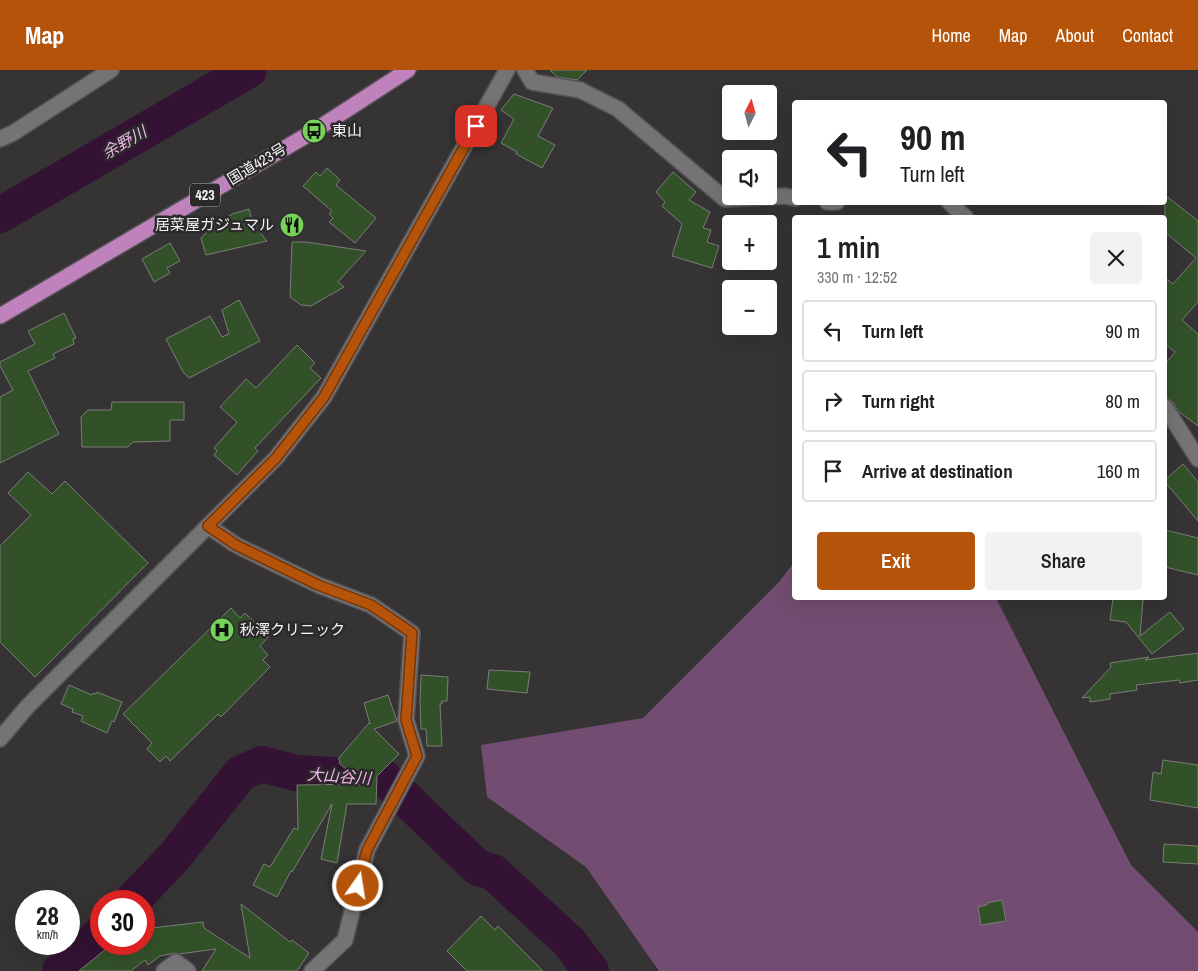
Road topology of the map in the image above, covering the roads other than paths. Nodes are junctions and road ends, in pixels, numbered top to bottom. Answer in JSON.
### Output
{"nodes":[{"id":1,"x":111,"y":70,"type":"edge"},
{"id":2,"x":408,"y":70,"type":"edge"},
{"id":3,"x":507,"y":70,"type":"edge"},
{"id":4,"x":525,"y":70,"type":"edge"},
{"id":5,"x":0,"y":139,"type":"edge"},
{"id":6,"x":792,"y":197,"type":"edge"},
{"id":7,"x":952,"y":205,"type":"edge"},
{"id":8,"x":963,"y":215,"type":"edge"},
{"id":9,"x":0,"y":316,"type":"edge"},
{"id":10,"x":1167,"y":410,"type":"edge"},
{"id":11,"x":1198,"y":459,"type":"edge"},
{"id":12,"x":208,"y":526,"type":"junction"},
{"id":13,"x":0,"y":739,"type":"edge"},
{"id":14,"x":164,"y":971,"type":"edge"},
{"id":15,"x":188,"y":971,"type":"edge"},
{"id":16,"x":312,"y":971,"type":"edge"}],
"edges":[{"from":1,"to":5,"type":"street"},
{"from":2,"to":9,"type":"highway","name":"国道423号","number":"423"},
{"from":3,"to":12,"type":"street"},
{"from":4,"to":6,"type":"street"},
{"from":7,"to":8,"type":"street"},
{"from":10,"to":11,"type":"street"},
{"from":12,"to":13,"type":"street"},
{"from":12,"to":16,"type":"street"},
{"from":14,"to":15,"type":"street"}]}
